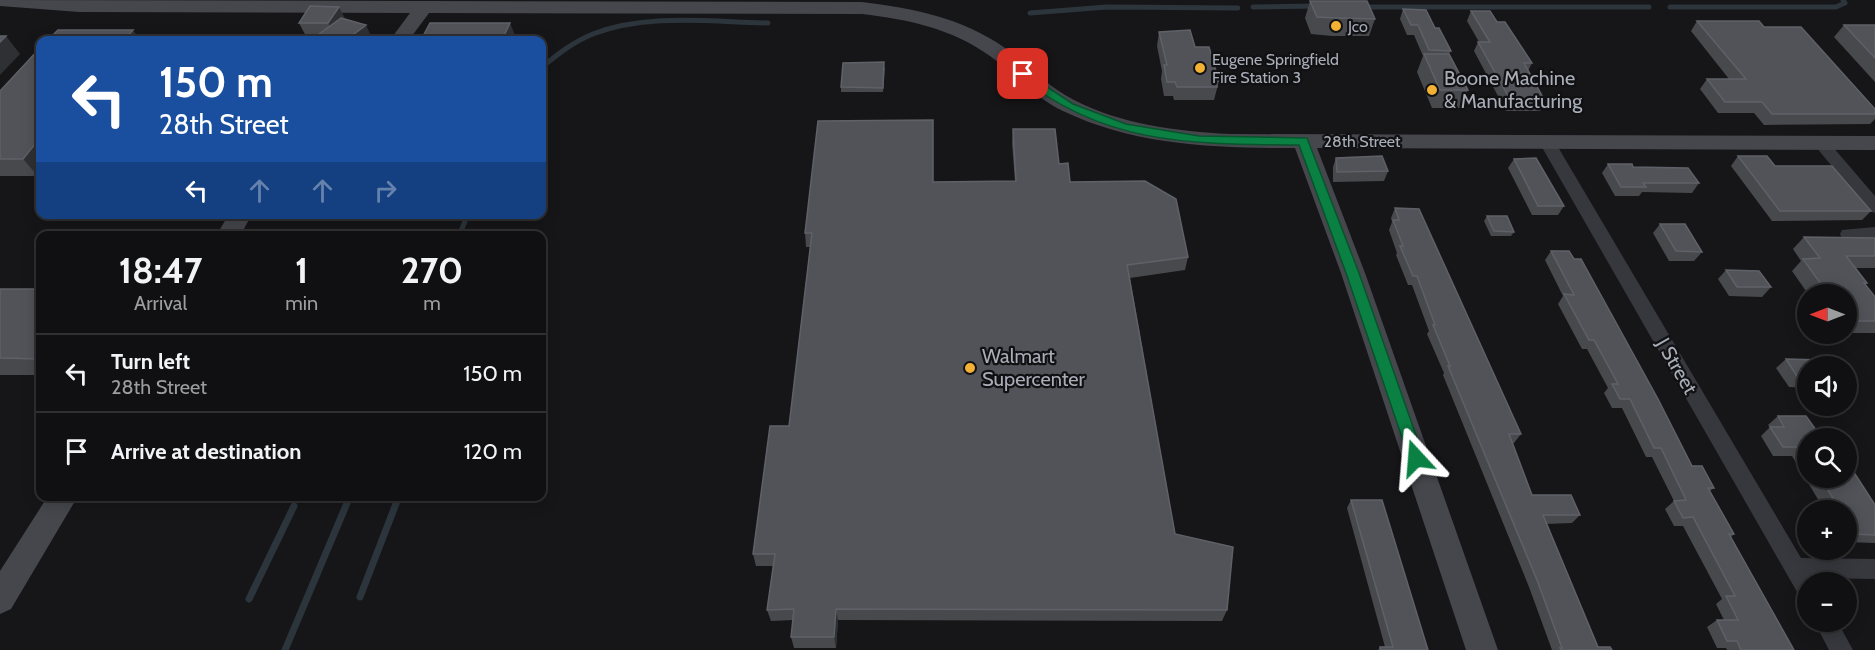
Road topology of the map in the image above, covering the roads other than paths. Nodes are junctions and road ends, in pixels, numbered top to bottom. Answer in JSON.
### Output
{"nodes":[{"id":1,"x":0,"y":0,"type":"edge"},
{"id":2,"x":428,"y":3,"type":"edge"},
{"id":3,"x":402,"y":36,"type":"edge"},
{"id":4,"x":1303,"y":141,"type":"junction"},
{"id":5,"x":1547,"y":142,"type":"junction"},
{"id":6,"x":1821,"y":143,"type":"junction"},
{"id":7,"x":1875,"y":143,"type":"edge"},
{"id":8,"x":1875,"y":207,"type":"edge"},
{"id":9,"x":1875,"y":233,"type":"edge"},
{"id":10,"x":1848,"y":234,"type":"dead end"},
{"id":11,"x":61,"y":501,"type":"edge"},
{"id":12,"x":1795,"y":568,"type":"junction"},
{"id":13,"x":1875,"y":569,"type":"edge"},
{"id":14,"x":1797,"y":572,"type":"edge"},
{"id":15,"x":0,"y":599,"type":"edge"},
{"id":16,"x":1831,"y":632,"type":"edge"},
{"id":17,"x":1482,"y":650,"type":"edge"},
{"id":18,"x":1842,"y":650,"type":"edge"}],
"edges":[{"from":1,"to":2,"type":"main road","name":"28th Street"},
{"from":2,"to":3,"type":"main road"},
{"from":2,"to":4,"type":"main road","name":"28th Street"},
{"from":4,"to":5,"type":"main road","name":"28th Street"},
{"from":4,"to":17,"type":"main road"},
{"from":5,"to":6,"type":"main road","name":"28th Street"},
{"from":5,"to":12,"type":"street","name":"J Street"},
{"from":6,"to":7,"type":"main road","name":"28th Street"},
{"from":6,"to":8,"type":"street"},
{"from":9,"to":10,"type":"street"},
{"from":11,"to":15,"type":"main road"},
{"from":12,"to":13,"type":"street"},
{"from":12,"to":14,"type":"street","name":"J Street"},
{"from":16,"to":18,"type":"street"}]}
